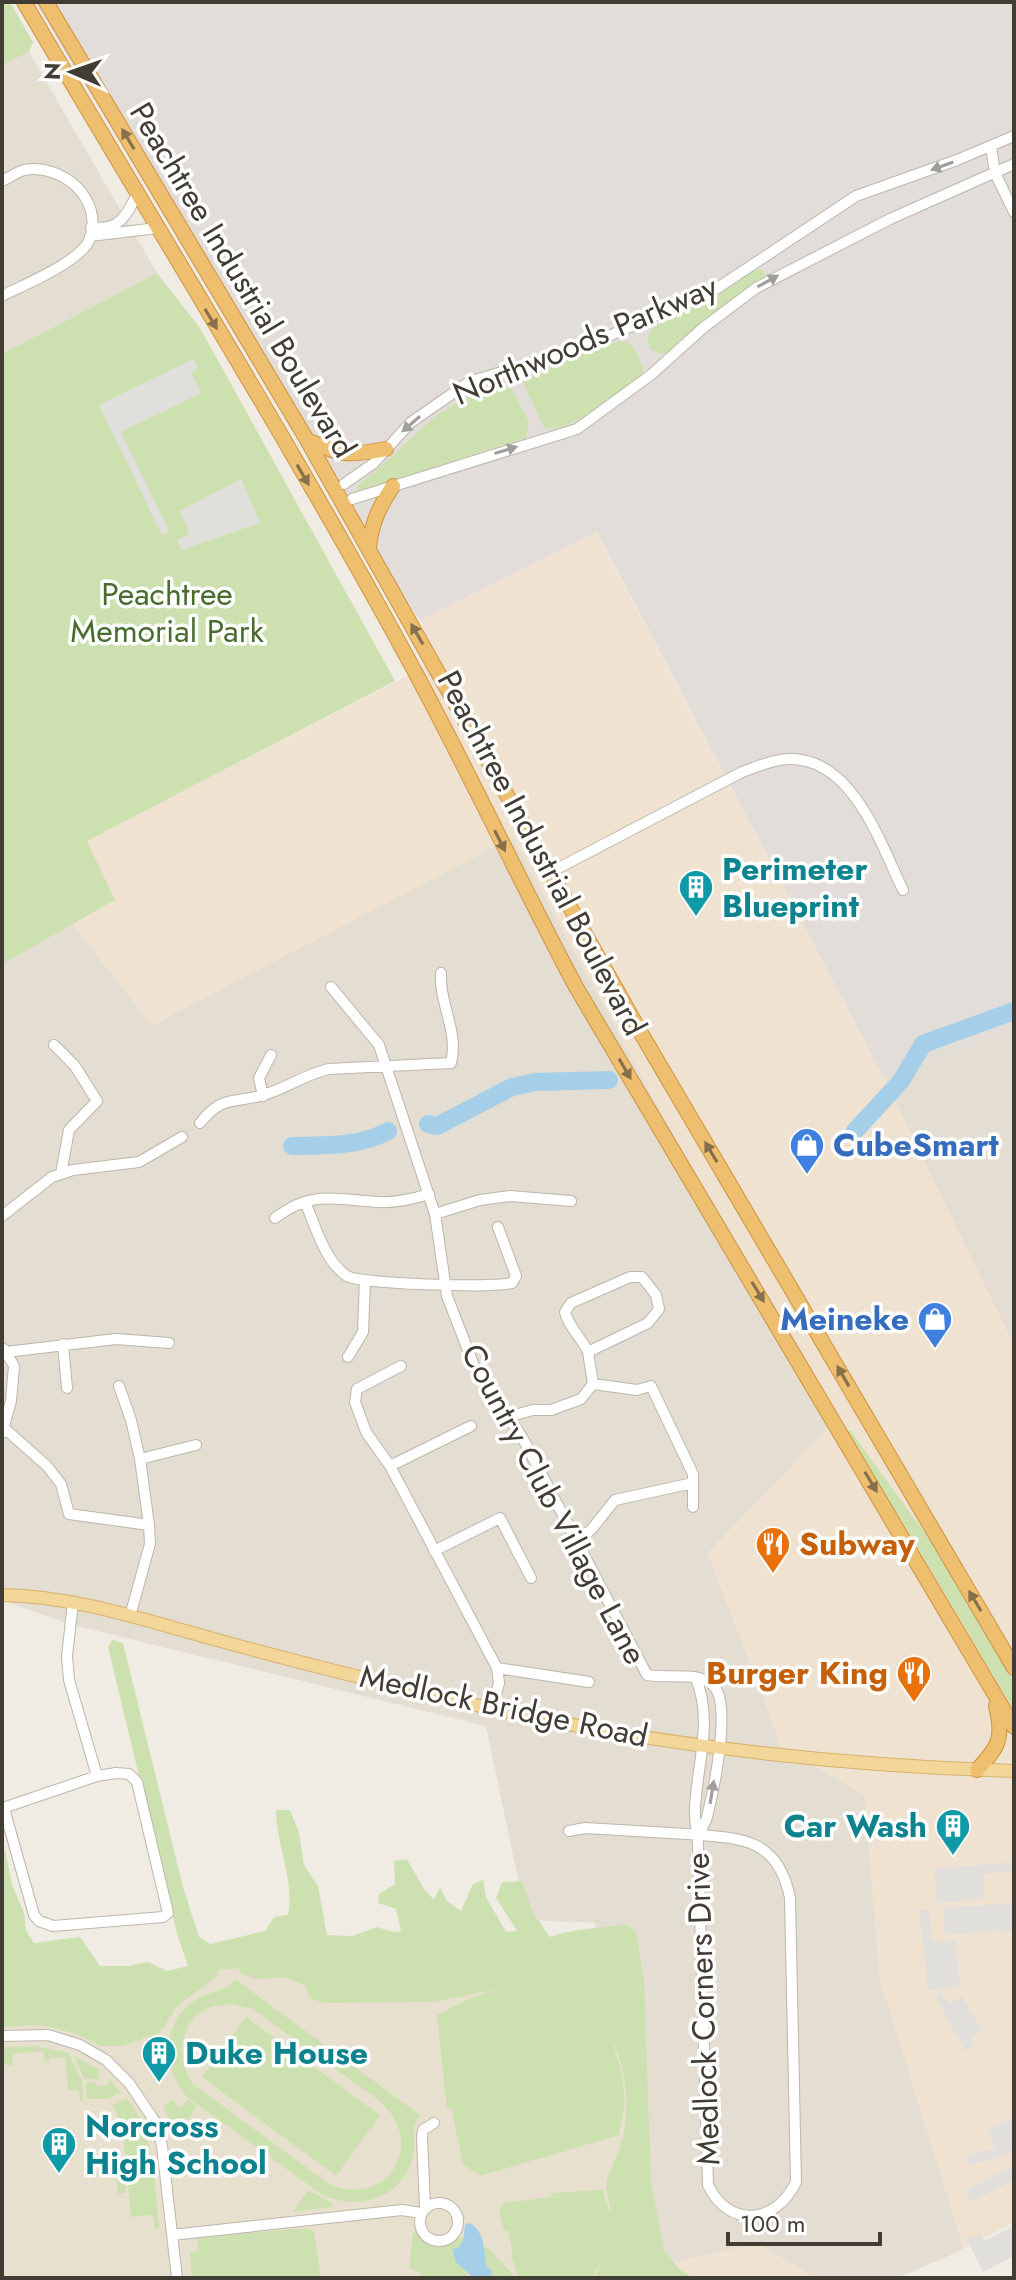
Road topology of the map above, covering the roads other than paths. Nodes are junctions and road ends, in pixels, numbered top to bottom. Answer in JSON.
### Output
{"nodes":[{"id":1,"x":24,"y":2,"type":"edge"},
{"id":2,"x":46,"y":2,"type":"edge"},
{"id":3,"x":1014,"y":136,"type":"edge"},
{"id":4,"x":991,"y":147,"type":"junction"},
{"id":5,"x":1013,"y":167,"type":"edge"},
{"id":6,"x":995,"y":173,"type":"junction"},
{"id":7,"x":2,"y":181,"type":"edge"},
{"id":8,"x":137,"y":194,"type":"junction"},
{"id":9,"x":1014,"y":212,"type":"edge"},
{"id":10,"x":121,"y":227,"type":"junction"},
{"id":11,"x":157,"y":228,"type":"junction"},
{"id":12,"x":90,"y":232,"type":"junction"},
{"id":13,"x":2,"y":296,"type":"edge"},
{"id":14,"x":307,"y":440,"type":"junction"},
{"id":15,"x":386,"y":449,"type":"junction"},
{"id":16,"x":344,"y":484,"type":"dead end"},
{"id":17,"x":393,"y":486,"type":"junction"},
{"id":18,"x":352,"y":499,"type":"dead end"},
{"id":19,"x":369,"y":549,"type":"junction"},
{"id":20,"x":549,"y":873,"type":"junction"},
{"id":21,"x":903,"y":890,"type":"dead end"},
{"id":22,"x":441,"y":973,"type":"dead end"},
{"id":23,"x":331,"y":987,"type":"dead end"},
{"id":24,"x":54,"y":1045,"type":"dead end"},
{"id":25,"x":271,"y":1055,"type":"dead end"},
{"id":26,"x":386,"y":1067,"type":"junction"},
{"id":27,"x":263,"y":1096,"type":"junction"},
{"id":28,"x":200,"y":1123,"type":"dead end"},
{"id":29,"x":182,"y":1137,"type":"dead end"},
{"id":30,"x":61,"y":1174,"type":"junction"},
{"id":31,"x":429,"y":1194,"type":"junction"},
{"id":32,"x":571,"y":1201,"type":"dead end"},
{"id":33,"x":305,"y":1202,"type":"junction"},
{"id":34,"x":435,"y":1214,"type":"junction"},
{"id":35,"x":2,"y":1216,"type":"edge"},
{"id":36,"x":275,"y":1218,"type":"dead end"},
{"id":37,"x":498,"y":1227,"type":"dead end"},
{"id":38,"x":365,"y":1280,"type":"junction"},
{"id":39,"x":445,"y":1285,"type":"junction"},
{"id":40,"x":169,"y":1343,"type":"dead end"},
{"id":41,"x":63,"y":1344,"type":"junction"},
{"id":42,"x":4,"y":1349,"type":"edge"},
{"id":43,"x":588,"y":1352,"type":"junction"},
{"id":44,"x":348,"y":1357,"type":"dead end"},
{"id":45,"x":401,"y":1366,"type":"dead end"},
{"id":46,"x":593,"y":1384,"type":"junction"},
{"id":47,"x":119,"y":1386,"type":"dead end"},
{"id":48,"x":67,"y":1388,"type":"dead end"},
{"id":49,"x":508,"y":1417,"type":"junction"},
{"id":50,"x":471,"y":1426,"type":"dead end"},
{"id":51,"x":3,"y":1431,"type":"edge"},
{"id":52,"x":196,"y":1445,"type":"dead end"},
{"id":53,"x":140,"y":1459,"type":"junction"},
{"id":54,"x":390,"y":1466,"type":"junction"},
{"id":55,"x":693,"y":1483,"type":"junction"},
{"id":56,"x":693,"y":1507,"type":"dead end"},
{"id":57,"x":149,"y":1525,"type":"junction"},
{"id":58,"x":577,"y":1539,"type":"junction"},
{"id":59,"x":434,"y":1551,"type":"junction"},
{"id":60,"x":531,"y":1578,"type":"dead end"},
{"id":61,"x":2,"y":1595,"type":"edge"},
{"id":62,"x":73,"y":1603,"type":"junction"},
{"id":63,"x":130,"y":1616,"type":"junction"},
{"id":64,"x":497,"y":1668,"type":"junction"},
{"id":65,"x":1014,"y":1668,"type":"edge"},
{"id":66,"x":695,"y":1677,"type":"junction"},
{"id":67,"x":589,"y":1682,"type":"dead end"},
{"id":68,"x":993,"y":1690,"type":"junction"},
{"id":69,"x":492,"y":1709,"type":"junction"},
{"id":70,"x":1014,"y":1727,"type":"edge"},
{"id":71,"x":700,"y":1745,"type":"junction"},
{"id":72,"x":719,"y":1748,"type":"junction"},
{"id":73,"x":977,"y":1770,"type":"junction"},
{"id":74,"x":1014,"y":1771,"type":"edge"},
{"id":75,"x":97,"y":1776,"type":"junction"},
{"id":76,"x":569,"y":1831,"type":"dead end"},
{"id":77,"x":698,"y":1835,"type":"junction"},
{"id":78,"x":2,"y":2036,"type":"edge"},
{"id":79,"x":434,"y":2123,"type":"dead end"},
{"id":80,"x":172,"y":2235,"type":"junction"},
{"id":81,"x":177,"y":2278,"type":"edge"}],
"edges":[{"from":1,"to":8,"type":"highway","name":"Peachtree Industrial Boulevard"},
{"from":14,"to":2,"type":"highway","name":"Peachtree Industrial Boulevard","one_way":true},
{"from":3,"to":4,"type":"street","name":"Northwoods Parkway"},
{"from":4,"to":5,"type":"street"},
{"from":4,"to":6,"type":"street"},
{"from":4,"to":15,"type":"street","name":"Northwoods Parkway","one_way":true},
{"from":5,"to":6,"type":"street","name":"Northwoods Parkway"},
{"from":6,"to":9,"type":"street"},
{"from":17,"to":6,"type":"street","name":"Northwoods Parkway","one_way":true},
{"from":7,"to":12,"type":"street"},
{"from":8,"to":10,"type":"street"},
{"from":8,"to":11,"type":"highway","name":"Peachtree Industrial Boulevard"},
{"from":10,"to":11,"type":"street"},
{"from":10,"to":12,"type":"street"},
{"from":11,"to":68,"type":"highway","name":"Peachtree Industrial Boulevard","one_way":true},
{"from":12,"to":13,"type":"street"},
{"from":14,"to":15,"type":"highway"},
{"from":14,"to":19,"type":"highway","name":"Peachtree Industrial Boulevard"},
{"from":15,"to":16,"type":"street","name":"Northwoods Parkway"},
{"from":17,"to":18,"type":"street","name":"Northwoods Parkway"},
{"from":17,"to":19,"type":"highway"},
{"from":20,"to":19,"type":"highway","name":"Peachtree Industrial Boulevard","one_way":true},
{"from":20,"to":21,"type":"street"},
{"from":65,"to":20,"type":"highway","name":"Peachtree Industrial Boulevard","one_way":true},
{"from":22,"to":26,"type":"street"},
{"from":23,"to":26,"type":"street","name":"Country Club Village Lane"},
{"from":24,"to":30,"type":"street"},
{"from":25,"to":27,"type":"street"},
{"from":26,"to":27,"type":"street"},
{"from":26,"to":31,"type":"street","name":"Country Club Village Lane"},
{"from":27,"to":28,"type":"street"},
{"from":29,"to":30,"type":"street"},
{"from":30,"to":35,"type":"street"},
{"from":31,"to":33,"type":"street"},
{"from":31,"to":34,"type":"street","name":"Country Club Village Lane"},
{"from":32,"to":34,"type":"street"},
{"from":33,"to":36,"type":"street"},
{"from":33,"to":38,"type":"street"},
{"from":34,"to":39,"type":"street","name":"Country Club Village Lane"},
{"from":37,"to":39,"type":"street"},
{"from":38,"to":39,"type":"street"},
{"from":38,"to":44,"type":"street"},
{"from":39,"to":49,"type":"street","name":"Country Club Village Lane"},
{"from":40,"to":41,"type":"street"},
{"from":41,"to":42,"type":"street"},
{"from":41,"to":48,"type":"street"},
{"from":42,"to":51,"type":"street"},
{"from":43,"to":43,"type":"street"},
{"from":43,"to":46,"type":"street"},
{"from":45,"to":54,"type":"street"},
{"from":46,"to":49,"type":"street"},
{"from":46,"to":55,"type":"street"},
{"from":47,"to":53,"type":"street"},
{"from":49,"to":58,"type":"street","name":"Country Club Village Lane"},
{"from":50,"to":54,"type":"street"},
{"from":51,"to":57,"type":"street"},
{"from":52,"to":53,"type":"street"},
{"from":53,"to":57,"type":"street"},
{"from":54,"to":59,"type":"street"},
{"from":55,"to":56,"type":"street"},
{"from":55,"to":58,"type":"street"},
{"from":57,"to":63,"type":"street"},
{"from":58,"to":66,"type":"street","name":"Country Club Village Lane"},
{"from":59,"to":60,"type":"street"},
{"from":59,"to":64,"type":"street"},
{"from":61,"to":62,"type":"main road","name":"Medlock Bridge Road"},
{"from":62,"to":63,"type":"main road","name":"Medlock Bridge Road"},
{"from":62,"to":75,"type":"street"},
{"from":63,"to":69,"type":"main road","name":"Medlock Bridge Road"},
{"from":64,"to":67,"type":"street"},
{"from":64,"to":69,"type":"street"},
{"from":66,"to":71,"type":"street","name":"Country Club Village Lane"},
{"from":66,"to":72,"type":"street","name":"Country Club Village Lane"},
{"from":68,"to":70,"type":"highway","name":"Peachtree Industrial Boulevard"},
{"from":68,"to":73,"type":"highway"},
{"from":69,"to":71,"type":"main road","name":"Medlock Bridge Road"},
{"from":71,"to":72,"type":"main road","name":"Medlock Bridge Road"},
{"from":71,"to":77,"type":"street","name":"Medlock Corners Drive"},
{"from":72,"to":73,"type":"main road","name":"Medlock Bridge Road"},
{"from":77,"to":72,"type":"street","name":"Medlock Corners Drive","one_way":true},
{"from":73,"to":74,"type":"main road","name":"Medlock Bridge Road"},
{"from":75,"to":75,"type":"street"},
{"from":76,"to":77,"type":"street","name":"Medlock Corners Drive"},
{"from":77,"to":77,"type":"street","name":"Medlock Corners Drive"},
{"from":78,"to":80,"type":"street"},
{"from":79,"to":80,"type":"street"},
{"from":80,"to":81,"type":"street"}]}
